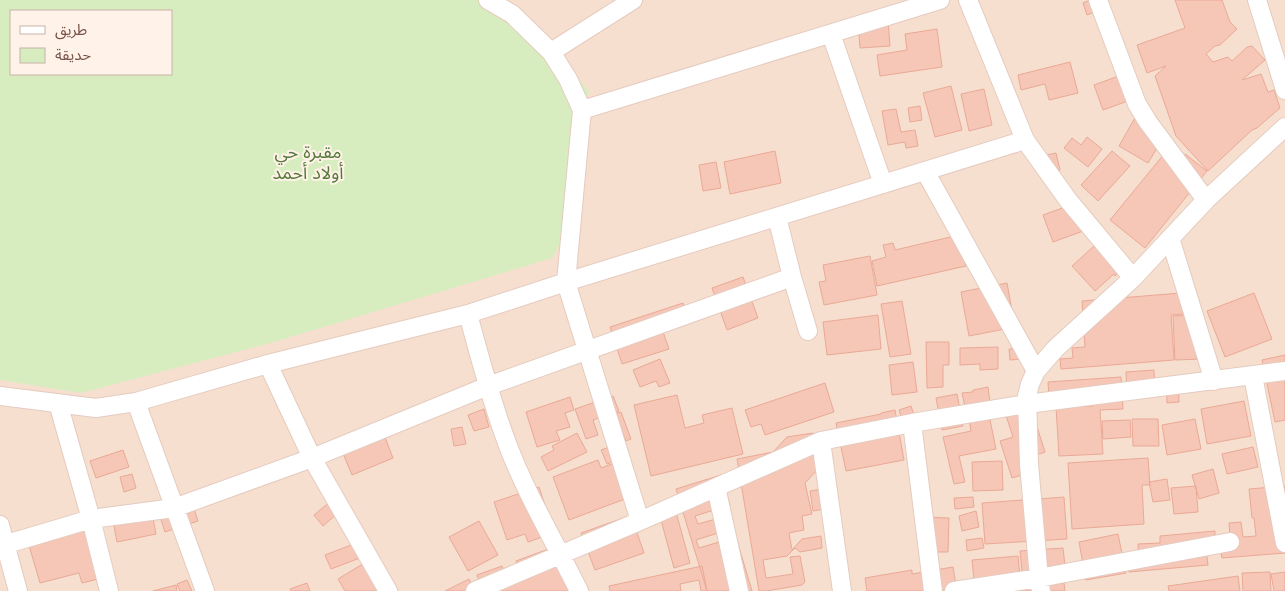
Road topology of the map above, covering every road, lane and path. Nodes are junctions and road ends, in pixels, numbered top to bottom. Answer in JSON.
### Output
{"nodes":[{"id":1,"x":488,"y":0,"type":"edge"},
{"id":2,"x":634,"y":0,"type":"edge"},
{"id":3,"x":968,"y":0,"type":"edge"},
{"id":4,"x":1098,"y":0,"type":"edge"},
{"id":5,"x":1257,"y":0,"type":"edge"},
{"id":6,"x":930,"y":2,"type":"edge"},
{"id":7,"x":831,"y":34,"type":"junction"},
{"id":8,"x":552,"y":52,"type":"junction"},
{"id":9,"x":1285,"y":90,"type":"edge"},
{"id":10,"x":582,"y":110,"type":"junction"},
{"id":11,"x":1285,"y":127,"type":"edge"},
{"id":12,"x":1025,"y":140,"type":"junction"},
{"id":13,"x":925,"y":171,"type":"junction"},
{"id":14,"x":883,"y":184,"type":"junction"},
{"id":15,"x":1206,"y":200,"type":"junction"},
{"id":16,"x":776,"y":217,"type":"junction"},
{"id":17,"x":1170,"y":238,"type":"junction"},
{"id":18,"x":792,"y":277,"type":"junction"},
{"id":19,"x":1133,"y":278,"type":"junction"},
{"id":20,"x":566,"y":282,"type":"junction"},
{"id":21,"x":468,"y":314,"type":"junction"},
{"id":22,"x":808,"y":331,"type":"dead end"},
{"id":23,"x":587,"y":351,"type":"junction"},
{"id":24,"x":268,"y":364,"type":"junction"},
{"id":25,"x":1036,"y":370,"type":"junction"},
{"id":26,"x":1285,"y":371,"type":"edge"},
{"id":27,"x":1252,"y":376,"type":"junction"},
{"id":28,"x":1214,"y":381,"type":"junction"},
{"id":29,"x":488,"y":386,"type":"junction"},
{"id":30,"x":0,"y":396,"type":"edge"},
{"id":31,"x":136,"y":402,"type":"junction"},
{"id":32,"x":58,"y":403,"type":"junction"},
{"id":33,"x":1028,"y":404,"type":"junction"},
{"id":34,"x":912,"y":423,"type":"junction"},
{"id":35,"x":821,"y":440,"type":"junction"},
{"id":36,"x":312,"y":458,"type":"junction"},
{"id":37,"x":716,"y":486,"type":"junction"},
{"id":38,"x":174,"y":508,"type":"junction"},
{"id":39,"x":91,"y":519,"type":"junction"},
{"id":40,"x":640,"y":521,"type":"junction"},
{"id":41,"x":0,"y":525,"type":"edge"},
{"id":42,"x":1230,"y":542,"type":"dead end"},
{"id":43,"x":1285,"y":543,"type":"edge"},
{"id":44,"x":3,"y":545,"type":"edge"},
{"id":45,"x":560,"y":554,"type":"junction"},
{"id":46,"x":1040,"y":585,"type":"edge"},
{"id":47,"x":18,"y":591,"type":"edge"},
{"id":48,"x":109,"y":591,"type":"edge"},
{"id":49,"x":205,"y":591,"type":"edge"},
{"id":50,"x":388,"y":591,"type":"edge"},
{"id":51,"x":475,"y":591,"type":"edge"},
{"id":52,"x":579,"y":591,"type":"edge"},
{"id":53,"x":739,"y":591,"type":"edge"},
{"id":54,"x":842,"y":591,"type":"edge"},
{"id":55,"x":933,"y":591,"type":"edge"},
{"id":56,"x":954,"y":591,"type":"edge"}],
"edges":[{"from":1,"to":8,"type":"street"},
{"from":2,"to":8,"type":"street"},
{"from":3,"to":12,"type":"street"},
{"from":4,"to":15,"type":"street"},
{"from":5,"to":9,"type":"street"},
{"from":6,"to":7,"type":"street"},
{"from":7,"to":10,"type":"street"},
{"from":7,"to":14,"type":"street"},
{"from":8,"to":10,"type":"street"},
{"from":10,"to":20,"type":"street"},
{"from":11,"to":15,"type":"street"},
{"from":12,"to":13,"type":"street"},
{"from":12,"to":19,"type":"street"},
{"from":13,"to":14,"type":"street"},
{"from":13,"to":25,"type":"street"},
{"from":14,"to":16,"type":"street"},
{"from":15,"to":17,"type":"street"},
{"from":16,"to":18,"type":"street"},
{"from":16,"to":20,"type":"street"},
{"from":17,"to":19,"type":"street"},
{"from":17,"to":28,"type":"street"},
{"from":18,"to":22,"type":"street"},
{"from":18,"to":23,"type":"street"},
{"from":19,"to":25,"type":"street"},
{"from":20,"to":21,"type":"street"},
{"from":20,"to":23,"type":"street"},
{"from":21,"to":24,"type":"street"},
{"from":21,"to":29,"type":"street"},
{"from":23,"to":29,"type":"street"},
{"from":23,"to":40,"type":"street"},
{"from":24,"to":31,"type":"street"},
{"from":24,"to":36,"type":"street"},
{"from":25,"to":33,"type":"street"},
{"from":26,"to":27,"type":"street"},
{"from":27,"to":28,"type":"street"},
{"from":27,"to":43,"type":"street"},
{"from":28,"to":33,"type":"street"},
{"from":29,"to":36,"type":"street"},
{"from":29,"to":45,"type":"street"},
{"from":30,"to":32,"type":"street"},
{"from":31,"to":32,"type":"street"},
{"from":31,"to":38,"type":"street"},
{"from":32,"to":39,"type":"street"},
{"from":33,"to":34,"type":"street"},
{"from":33,"to":46,"type":"street"},
{"from":34,"to":35,"type":"street"},
{"from":34,"to":55,"type":"street"},
{"from":35,"to":37,"type":"street"},
{"from":35,"to":54,"type":"street"},
{"from":36,"to":38,"type":"street"},
{"from":36,"to":50,"type":"street"},
{"from":37,"to":40,"type":"street"},
{"from":37,"to":53,"type":"street"},
{"from":38,"to":39,"type":"street"},
{"from":38,"to":49,"type":"street"},
{"from":39,"to":44,"type":"street"},
{"from":39,"to":48,"type":"street"},
{"from":40,"to":45,"type":"street"},
{"from":41,"to":44,"type":"street"},
{"from":42,"to":46,"type":"street"},
{"from":44,"to":47,"type":"street"},
{"from":45,"to":51,"type":"street"},
{"from":45,"to":52,"type":"street"},
{"from":46,"to":56,"type":"street"}]}
